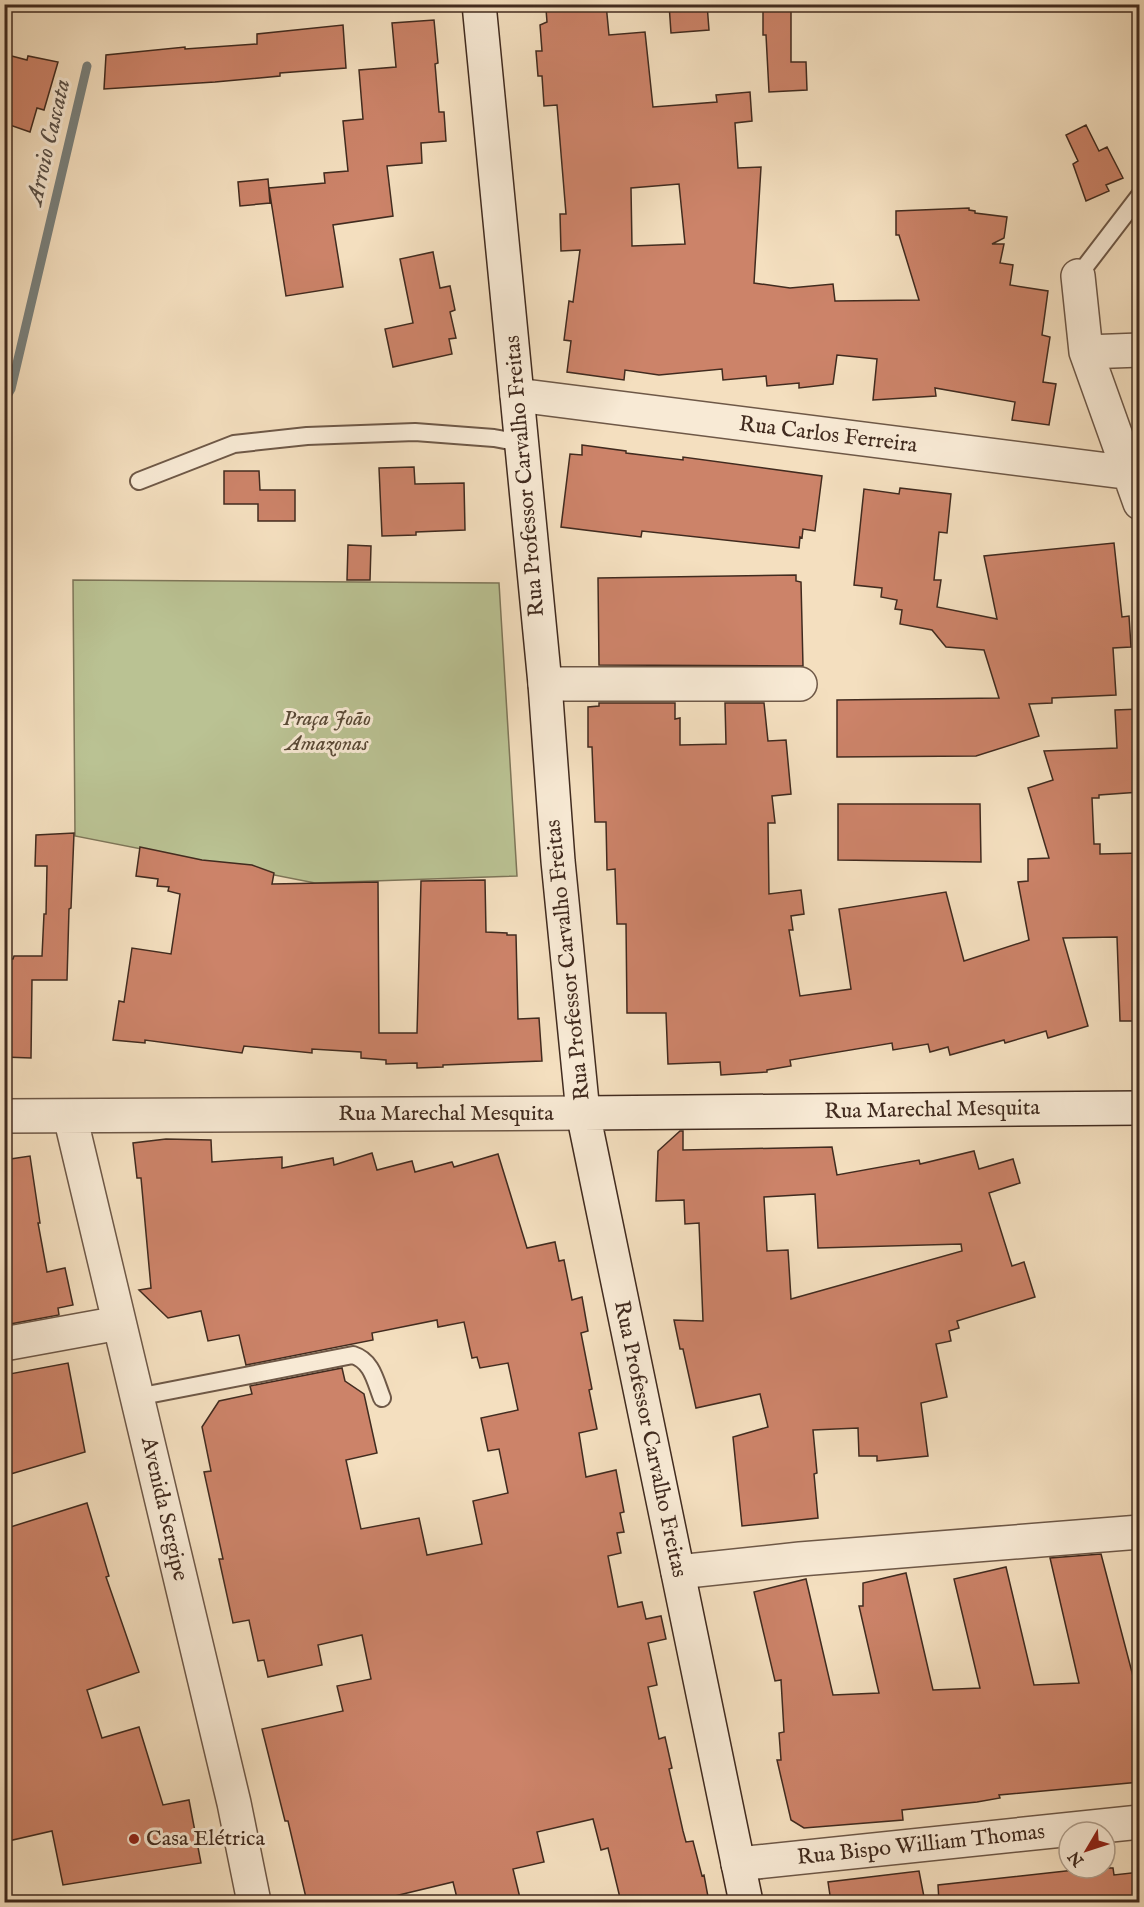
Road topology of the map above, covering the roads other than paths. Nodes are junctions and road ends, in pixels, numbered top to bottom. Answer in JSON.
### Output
{"nodes":[{"id":1,"x":479,"y":4,"type":"edge"},
{"id":2,"x":1140,"y":195,"type":"edge"},
{"id":3,"x":1078,"y":276,"type":"joint"},
{"id":4,"x":1140,"y":350,"type":"edge"},
{"id":5,"x":1086,"y":352,"type":"junction"},
{"id":6,"x":517,"y":395,"type":"junction"},
{"id":7,"x":521,"y":443,"type":"junction"},
{"id":8,"x":139,"y":481,"type":"dead end"},
{"id":9,"x":1136,"y":484,"type":"edge"},
{"id":10,"x":545,"y":684,"type":"junction"},
{"id":11,"x":800,"y":684,"type":"dead end"},
{"id":12,"x":1140,"y":1108,"type":"edge"},
{"id":13,"x":583,"y":1113,"type":"junction"},
{"id":14,"x":4,"y":1116,"type":"edge"},
{"id":15,"x":70,"y":1116,"type":"junction"},
{"id":16,"x":119,"y":1323,"type":"junction"},
{"id":17,"x":4,"y":1344,"type":"edge"},
{"id":18,"x":137,"y":1397,"type":"junction"},
{"id":19,"x":382,"y":1398,"type":"dead end"},
{"id":20,"x":1140,"y":1532,"type":"edge"},
{"id":21,"x":678,"y":1572,"type":"junction"},
{"id":22,"x":1140,"y":1822,"type":"edge"},
{"id":23,"x":738,"y":1864,"type":"junction"},
{"id":24,"x":254,"y":1902,"type":"edge"},
{"id":25,"x":747,"y":1902,"type":"edge"}],
"edges":[{"from":1,"to":6,"type":"street","name":"Rua Professor Carvalho Freitas"},
{"from":2,"to":3,"type":"lane"},
{"from":3,"to":5,"type":"street"},
{"from":4,"to":5,"type":"street"},
{"from":5,"to":9,"type":"street"},
{"from":6,"to":7,"type":"street","name":"Rua Professor Carvalho Freitas"},
{"from":6,"to":9,"type":"street","name":"Rua Carlos Ferreira"},
{"from":7,"to":8,"type":"lane"},
{"from":7,"to":10,"type":"street","name":"Rua Professor Carvalho Freitas"},
{"from":10,"to":11,"type":"street"},
{"from":10,"to":13,"type":"street","name":"Rua Professor Carvalho Freitas"},
{"from":12,"to":13,"type":"street","name":"Rua Marechal Mesquita"},
{"from":13,"to":15,"type":"street","name":"Rua Marechal Mesquita"},
{"from":13,"to":21,"type":"street","name":"Rua Professor Carvalho Freitas"},
{"from":14,"to":15,"type":"street","name":"Rua Marechal Mesquita"},
{"from":15,"to":16,"type":"street","name":"Avenida Sergipe"},
{"from":16,"to":17,"type":"street"},
{"from":16,"to":18,"type":"street","name":"Avenida Sergipe"},
{"from":18,"to":19,"type":"lane"},
{"from":18,"to":24,"type":"street","name":"Avenida Sergipe"},
{"from":20,"to":21,"type":"street"},
{"from":21,"to":23,"type":"street","name":"Rua Professor Carvalho Freitas"},
{"from":22,"to":23,"type":"street","name":"Rua Bispo William Thomas"},
{"from":23,"to":25,"type":"street","name":"Rua Professor Carvalho Freitas"}]}
